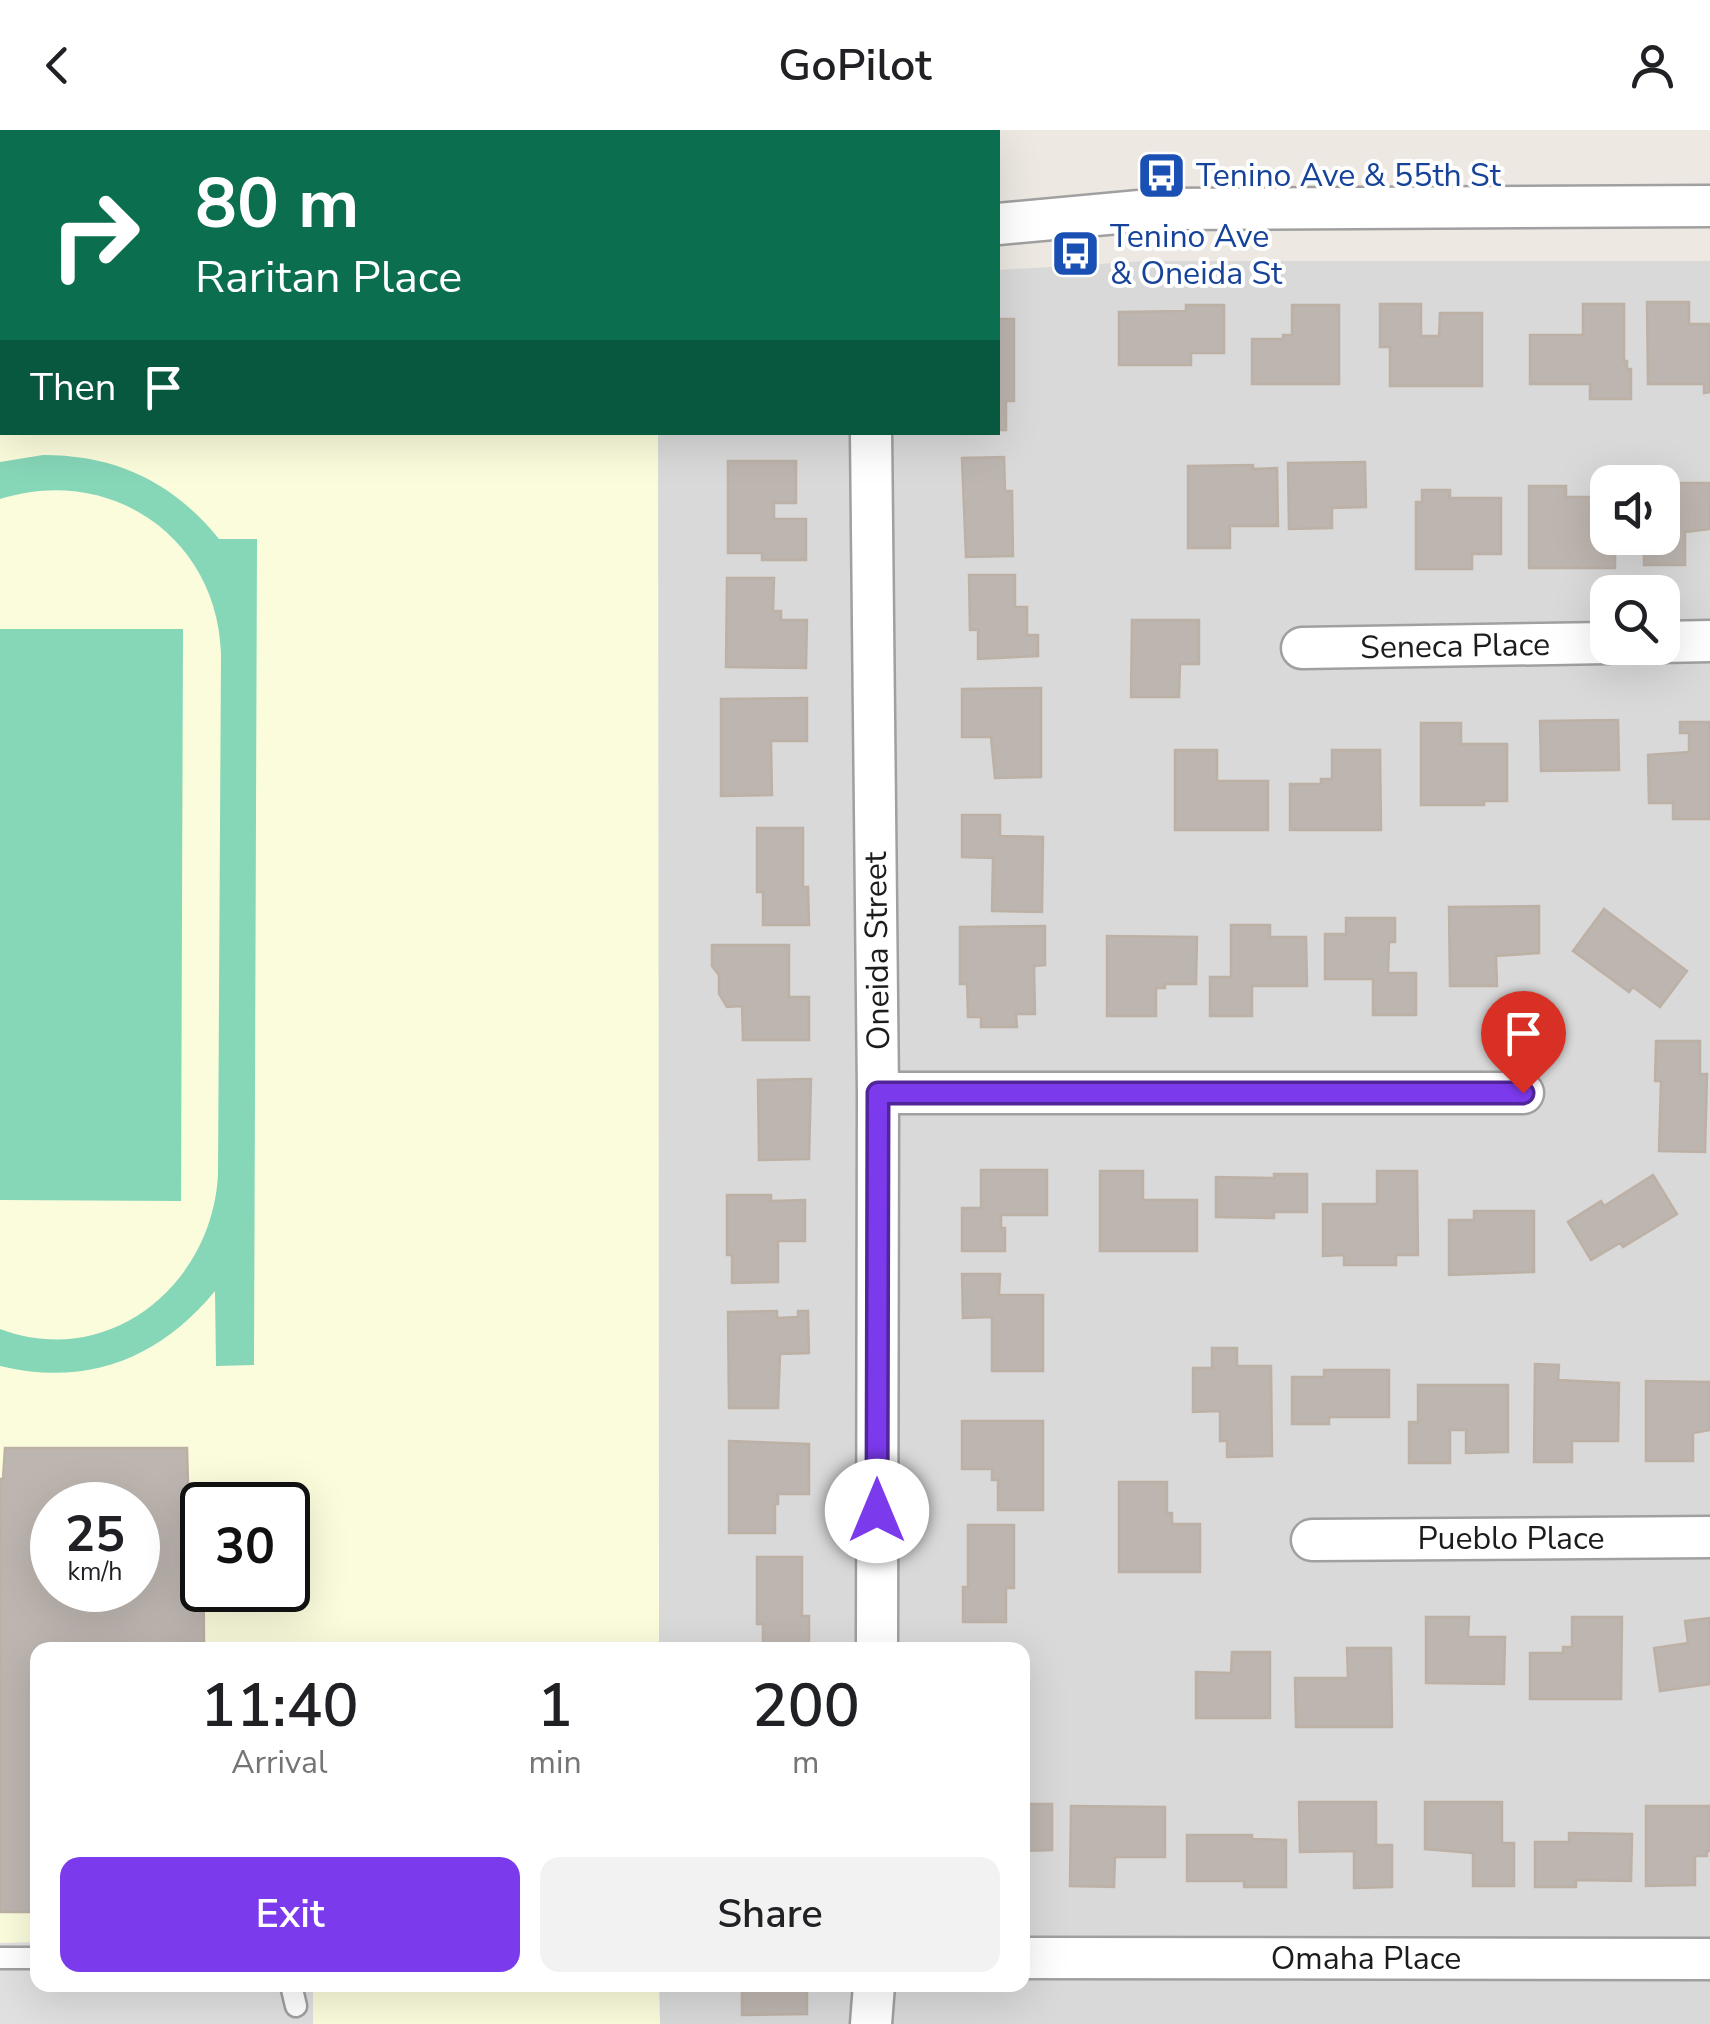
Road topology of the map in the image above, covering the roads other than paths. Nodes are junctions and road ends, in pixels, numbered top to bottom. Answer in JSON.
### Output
{"nodes":[{"id":1,"x":1710,"y":206,"type":"edge"},
{"id":2,"x":1000,"y":224,"type":"edge"},
{"id":3,"x":871,"y":435,"type":"edge"},
{"id":4,"x":1710,"y":641,"type":"edge"},
{"id":5,"x":1680,"y":642,"type":"edge"},
{"id":6,"x":1590,"y":643,"type":"edge"},
{"id":7,"x":1302,"y":648,"type":"dead end"},
{"id":8,"x":878,"y":1093,"type":"junction"},
{"id":9,"x":1523,"y":1093,"type":"dead end"},
{"id":10,"x":1710,"y":1537,"type":"edge"},
{"id":11,"x":1312,"y":1540,"type":"dead end"},
{"id":12,"x":877,"y":1642,"type":"edge"},
{"id":13,"x":0,"y":1958,"type":"edge"},
{"id":14,"x":30,"y":1958,"type":"edge"},
{"id":15,"x":1030,"y":1958,"type":"edge"},
{"id":16,"x":1710,"y":1959,"type":"edge"},
{"id":17,"x":873,"y":1992,"type":"edge"},
{"id":18,"x":871,"y":2024,"type":"edge"}],
"edges":[{"from":1,"to":2,"type":"street"},
{"from":3,"to":8,"type":"street","name":"Oneida Street"},
{"from":4,"to":5,"type":"street"},
{"from":6,"to":7,"type":"street","name":"Seneca Place"},
{"from":8,"to":9,"type":"street"},
{"from":8,"to":12,"type":"street","name":"Oneida Street"},
{"from":10,"to":11,"type":"street","name":"Pueblo Place"},
{"from":13,"to":14,"type":"lane"},
{"from":15,"to":16,"type":"street","name":"Omaha Place"},
{"from":17,"to":18,"type":"street"}]}
